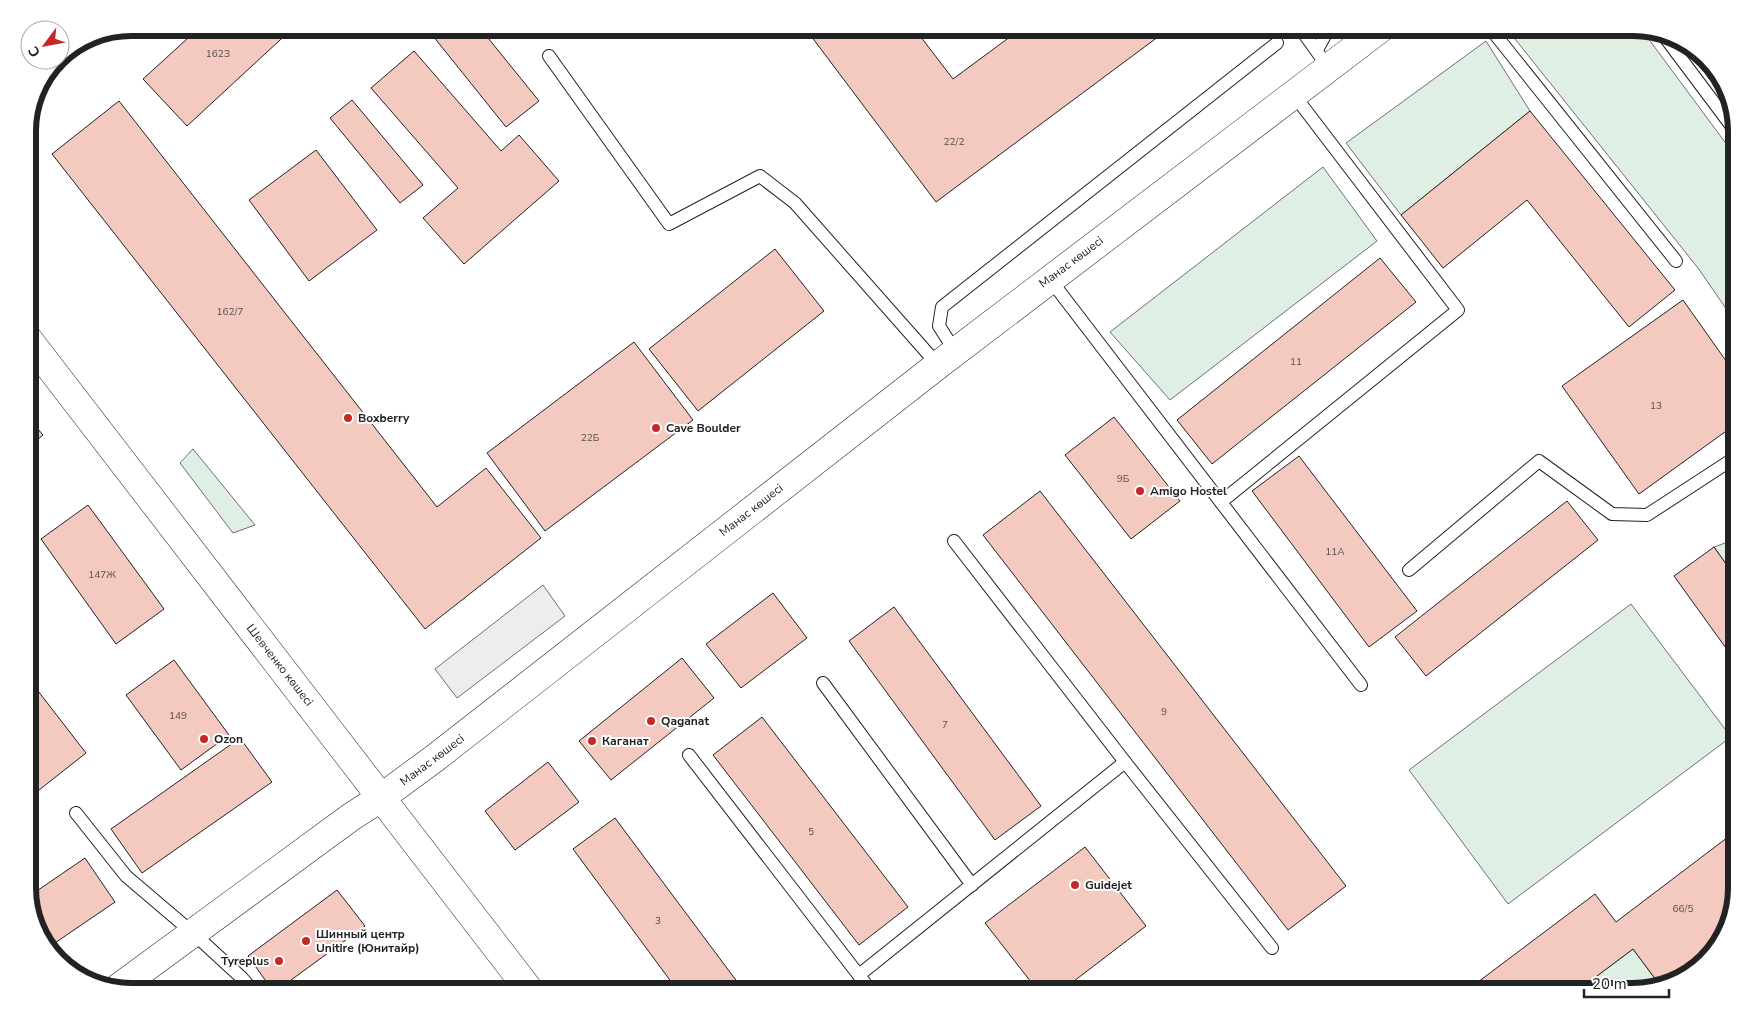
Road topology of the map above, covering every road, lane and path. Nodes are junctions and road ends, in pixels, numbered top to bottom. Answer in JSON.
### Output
{"nodes":[{"id":1,"x":1306,"y":36,"type":"edge"},
{"id":2,"x":1327,"y":36,"type":"edge"},
{"id":3,"x":1366,"y":36,"type":"edge"},
{"id":4,"x":1496,"y":36,"type":"edge"},
{"id":5,"x":1277,"y":43,"type":"dead end"},
{"id":6,"x":1669,"y":43,"type":"edge"},
{"id":7,"x":549,"y":56,"type":"dead end"},
{"id":8,"x":1323,"y":58,"type":"junction"},
{"id":9,"x":1294,"y":95,"type":"junction"},
{"id":10,"x":1727,"y":120,"type":"edge"},
{"id":11,"x":1676,"y":262,"type":"dead end"},
{"id":12,"x":1049,"y":278,"type":"junction"},
{"id":13,"x":36,"y":349,"type":"edge"},
{"id":14,"x":946,"y":358,"type":"junction"},
{"id":15,"x":1728,"y":464,"type":"edge"},
{"id":16,"x":1221,"y":502,"type":"junction"},
{"id":17,"x":954,"y":542,"type":"dead end"},
{"id":18,"x":1408,"y":570,"type":"dead end"},
{"id":19,"x":823,"y":683,"type":"dead end"},
{"id":20,"x":1361,"y":686,"type":"dead end"},
{"id":21,"x":689,"y":755,"type":"dead end"},
{"id":22,"x":1124,"y":762,"type":"junction"},
{"id":23,"x":382,"y":797,"type":"junction"},
{"id":24,"x":76,"y":813,"type":"dead end"},
{"id":25,"x":972,"y":885,"type":"junction"},
{"id":26,"x":193,"y":933,"type":"junction"},
{"id":27,"x":1272,"y":948,"type":"dead end"},
{"id":28,"x":859,"y":975,"type":"junction"},
{"id":29,"x":125,"y":983,"type":"edge"},
{"id":30,"x":246,"y":983,"type":"edge"},
{"id":31,"x":523,"y":983,"type":"edge"},
{"id":32,"x":865,"y":983,"type":"edge"}],
"edges":[{"from":1,"to":8,"type":"lane"},
{"from":2,"to":8,"type":"lane"},
{"from":3,"to":8,"type":"street","name":"Манас көшесі"},
{"from":4,"to":11,"type":"lane"},
{"from":5,"to":14,"type":"lane"},
{"from":6,"to":10,"type":"lane"},
{"from":7,"to":14,"type":"lane"},
{"from":8,"to":9,"type":"street","name":"Манас көшесі"},
{"from":9,"to":12,"type":"street","name":"Манас көшесі"},
{"from":9,"to":16,"type":"lane"},
{"from":12,"to":14,"type":"street","name":"Манас көшесі"},
{"from":12,"to":16,"type":"lane"},
{"from":13,"to":23,"type":"street","name":"Шевченко көшесі"},
{"from":14,"to":23,"type":"street","name":"Манас көшесі"},
{"from":15,"to":18,"type":"lane"},
{"from":16,"to":20,"type":"lane"},
{"from":17,"to":22,"type":"lane"},
{"from":19,"to":25,"type":"lane"},
{"from":21,"to":28,"type":"lane"},
{"from":22,"to":25,"type":"lane"},
{"from":22,"to":27,"type":"lane"},
{"from":23,"to":26,"type":"street","name":"Манас көшесі"},
{"from":23,"to":31,"type":"street","name":"Шевченко көшесі"},
{"from":24,"to":26,"type":"lane"},
{"from":25,"to":28,"type":"lane"},
{"from":26,"to":29,"type":"street","name":"Манас көшесі"},
{"from":26,"to":30,"type":"lane"},
{"from":28,"to":32,"type":"lane"}]}
